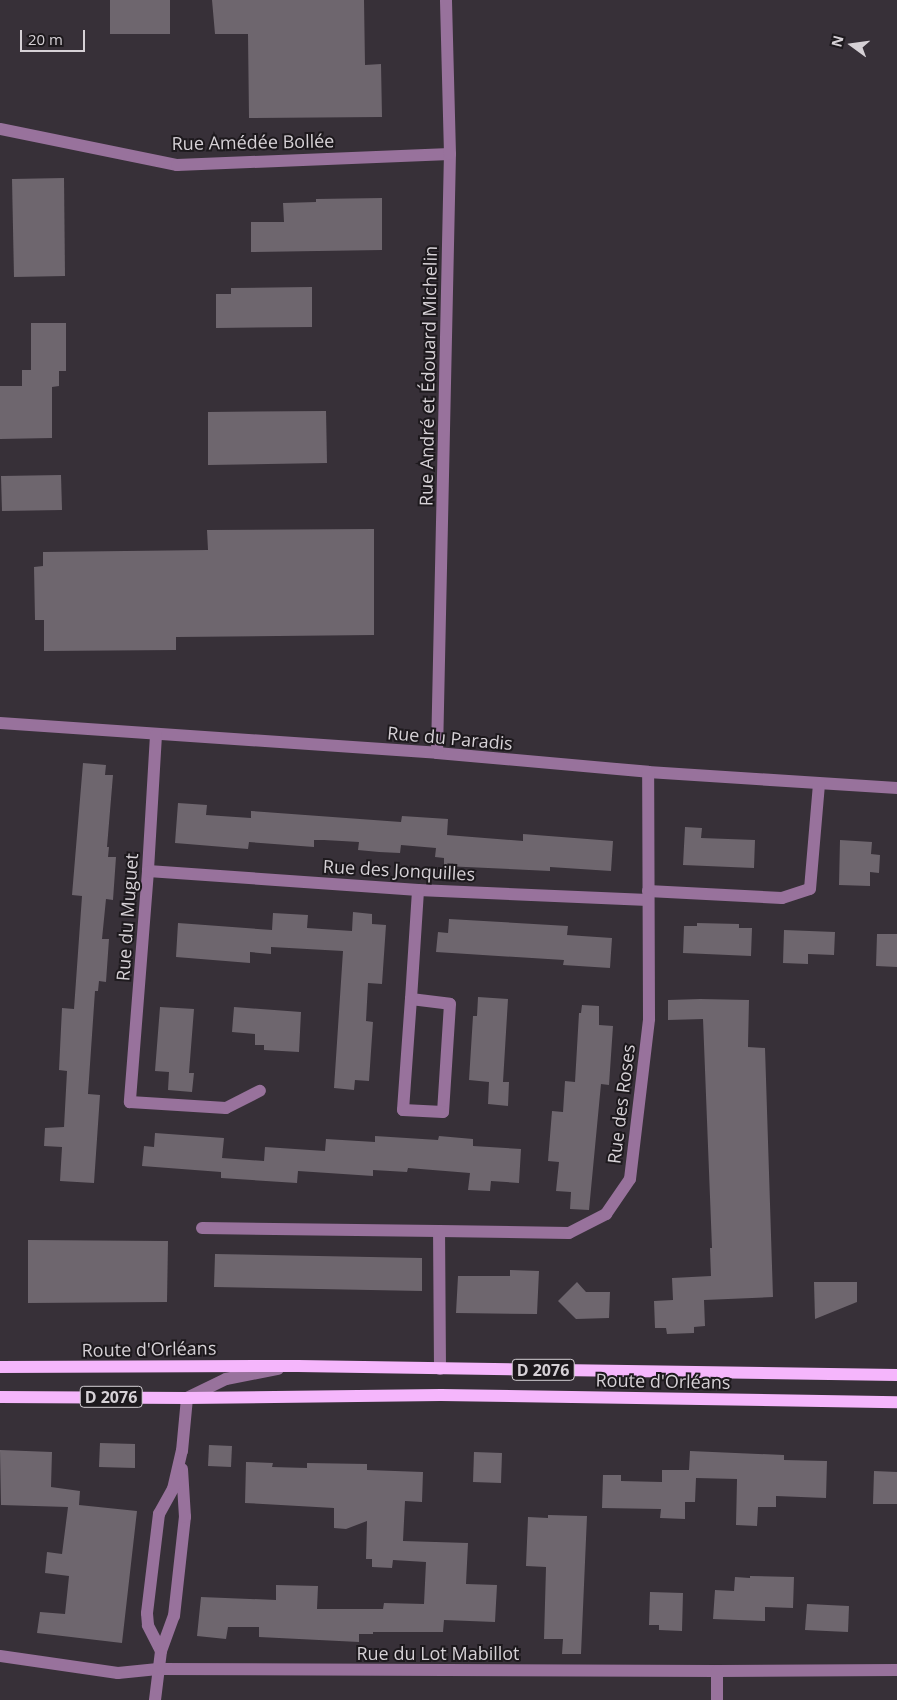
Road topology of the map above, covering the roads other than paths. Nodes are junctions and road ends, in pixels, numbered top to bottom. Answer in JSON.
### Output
{"nodes":[{"id":1,"x":446,"y":0,"type":"edge"},
{"id":2,"x":0,"y":129,"type":"edge"},
{"id":3,"x":450,"y":154,"type":"junction"},
{"id":4,"x":0,"y":723,"type":"edge"},
{"id":5,"x":156,"y":735,"type":"junction"},
{"id":6,"x":437,"y":753,"type":"junction"},
{"id":7,"x":648,"y":772,"type":"junction"},
{"id":8,"x":820,"y":783,"type":"junction"},
{"id":9,"x":897,"y":788,"type":"edge"},
{"id":10,"x":148,"y":871,"type":"junction"},
{"id":11,"x":418,"y":890,"type":"junction"},
{"id":12,"x":648,"y":896,"type":"junction"},
{"id":13,"x":411,"y":999,"type":"junction"},
{"id":14,"x":260,"y":1091,"type":"dead end"},
{"id":15,"x":202,"y":1228,"type":"dead end"},
{"id":16,"x":439,"y":1231,"type":"junction"},
{"id":17,"x":298,"y":1366,"type":"junction"},
{"id":18,"x":0,"y":1367,"type":"edge"},
{"id":19,"x":440,"y":1369,"type":"junction"},
{"id":20,"x":897,"y":1375,"type":"edge"},
{"id":21,"x":0,"y":1397,"type":"edge"},
{"id":22,"x":188,"y":1398,"type":"junction"},
{"id":23,"x":897,"y":1402,"type":"edge"},
{"id":24,"x":182,"y":1451,"type":"junction"},
{"id":25,"x":161,"y":1651,"type":"junction"},
{"id":26,"x":0,"y":1656,"type":"edge"},
{"id":27,"x":158,"y":1669,"type":"junction"},
{"id":28,"x":897,"y":1670,"type":"edge"},
{"id":29,"x":717,"y":1671,"type":"junction"},
{"id":30,"x":155,"y":1700,"type":"edge"},
{"id":31,"x":718,"y":1700,"type":"edge"}],
"edges":[{"from":1,"to":3,"type":"street","name":"Rue André et Édouard Michelin"},
{"from":2,"to":3,"type":"street","name":"Rue Amédée Bollée"},
{"from":3,"to":6,"type":"street","name":"Rue André et Édouard Michelin"},
{"from":4,"to":5,"type":"street","name":"Rue du Paradis"},
{"from":5,"to":6,"type":"street","name":"Rue du Paradis"},
{"from":5,"to":10,"type":"street","name":"Rue du Muguet"},
{"from":6,"to":7,"type":"street","name":"Rue du Paradis"},
{"from":7,"to":8,"type":"street","name":"Rue du Paradis"},
{"from":7,"to":12,"type":"street","name":"Rue des Roses"},
{"from":8,"to":9,"type":"street","name":"Rue du Paradis"},
{"from":8,"to":12,"type":"street","name":"Rue des Jonquilles"},
{"from":10,"to":11,"type":"street","name":"Rue des Jonquilles"},
{"from":10,"to":14,"type":"street","name":"Rue du Muguet"},
{"from":11,"to":12,"type":"street","name":"Rue des Jonquilles"},
{"from":11,"to":13,"type":"street"},
{"from":12,"to":16,"type":"street","name":"Rue des Roses"},
{"from":13,"to":13,"type":"street"},
{"from":15,"to":16,"type":"street","name":"Rue des Roses"},
{"from":16,"to":19,"type":"street"},
{"from":17,"to":18,"type":"main road","name":"Route d'Orléans","number":"D 2076"},
{"from":17,"to":19,"type":"main road","name":"Route d'Orléans","number":"D 2076"},
{"from":17,"to":22,"type":"street","name":"Route d'Orléans","number":"D 2076"},
{"from":19,"to":20,"type":"main road","name":"Route d'Orléans","number":"D 2076"},
{"from":21,"to":22,"type":"main road","name":"Route d'Orléans","number":"D 2076"},
{"from":22,"to":23,"type":"main road","name":"Route d'Orléans","number":"D 2076"},
{"from":22,"to":24,"type":"street"},
{"from":24,"to":25,"type":"street"},
{"from":24,"to":25,"type":"street"},
{"from":25,"to":27,"type":"street"},
{"from":26,"to":27,"type":"street","name":"Rue du Lot Mabillot"},
{"from":27,"to":29,"type":"street","name":"Rue du Lot Mabillot"},
{"from":27,"to":30,"type":"street"},
{"from":28,"to":29,"type":"street","name":"Rue du Lot Mabillot"},
{"from":29,"to":31,"type":"street"}]}
